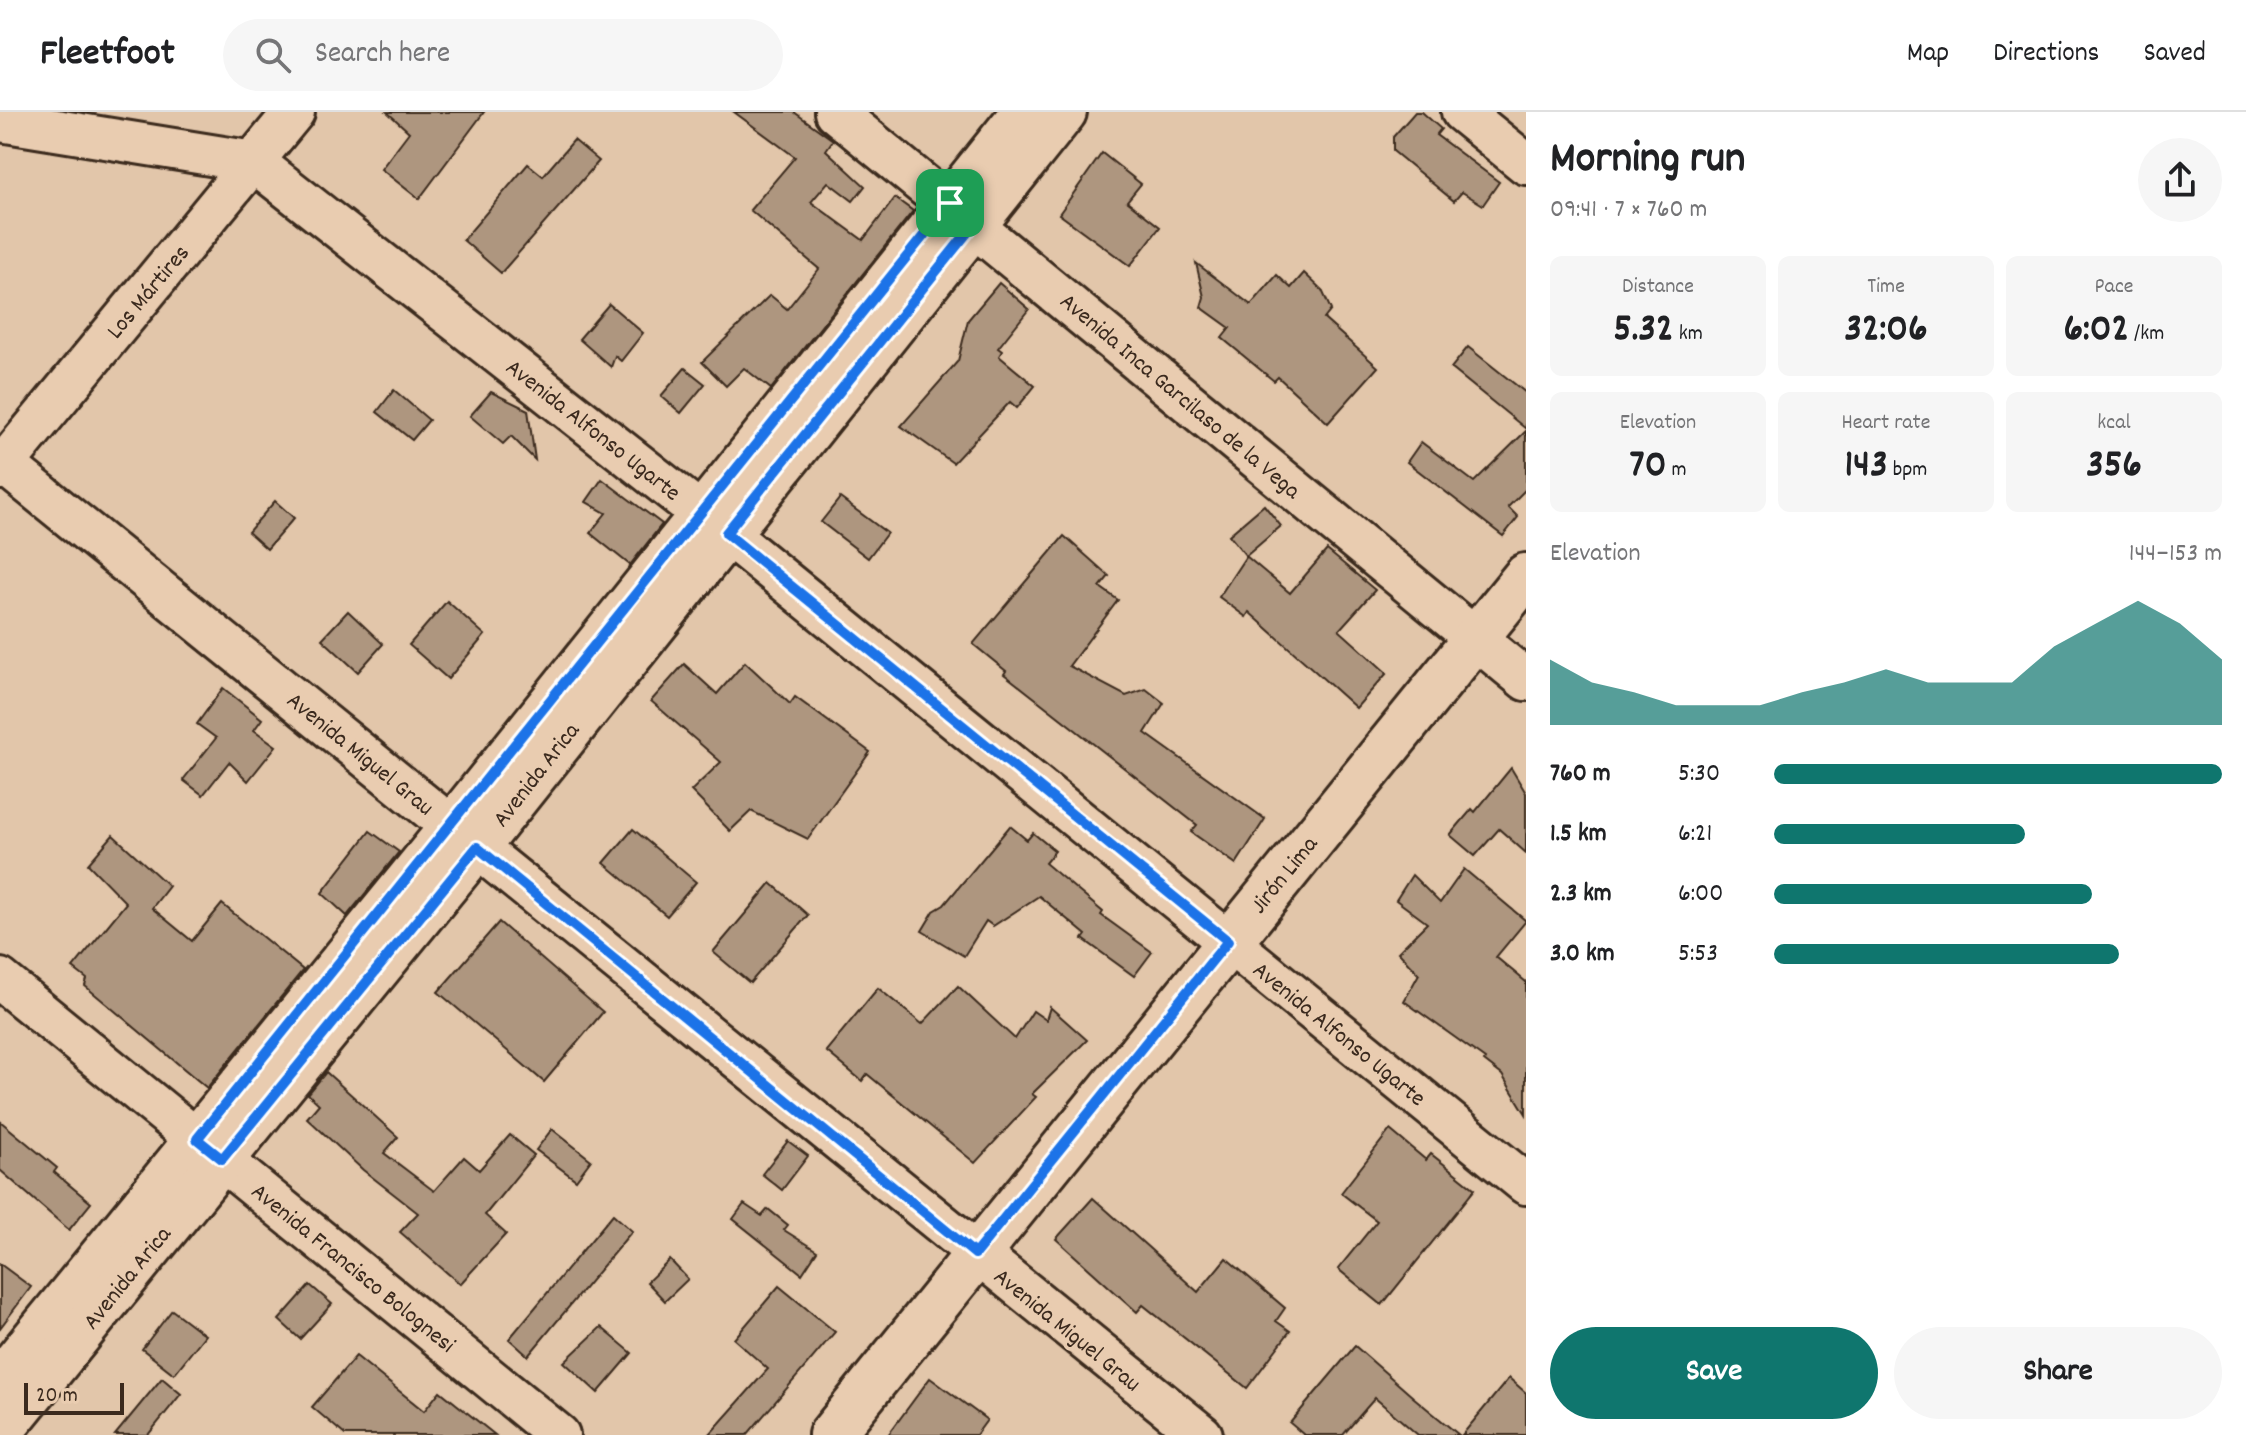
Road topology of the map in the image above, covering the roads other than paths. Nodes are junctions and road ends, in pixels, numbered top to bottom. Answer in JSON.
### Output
{"nodes":[{"id":1,"x":294,"y":112,"type":"edge"},
{"id":2,"x":835,"y":112,"type":"edge"},
{"id":3,"x":1024,"y":112,"type":"edge"},
{"id":4,"x":1064,"y":112,"type":"edge"},
{"id":5,"x":1462,"y":112,"type":"edge"},
{"id":6,"x":0,"y":121,"type":"edge"},
{"id":7,"x":254,"y":162,"type":"junction"},
{"id":8,"x":1526,"y":164,"type":"edge"},
{"id":9,"x":962,"y":213,"type":"junction"},
{"id":10,"x":2,"y":466,"type":"edge"},
{"id":11,"x":713,"y":523,"type":"junction"},
{"id":12,"x":1526,"y":576,"type":"edge"},
{"id":13,"x":1475,"y":639,"type":"junction"},
{"id":14,"x":1526,"y":680,"type":"edge"},
{"id":15,"x":464,"y":837,"type":"junction"},
{"id":16,"x":1228,"y":941,"type":"junction"},
{"id":17,"x":0,"y":979,"type":"edge"},
{"id":18,"x":210,"y":1149,"type":"junction"},
{"id":19,"x":1526,"y":1184,"type":"edge"},
{"id":20,"x":975,"y":1254,"type":"junction"},
{"id":21,"x":0,"y":1381,"type":"edge"},
{"id":22,"x":0,"y":1432,"type":"edge"},
{"id":23,"x":559,"y":1435,"type":"edge"},
{"id":24,"x":831,"y":1435,"type":"edge"},
{"id":25,"x":1202,"y":1435,"type":"edge"}],
"edges":[{"from":1,"to":7,"type":"street","name":"Los Mártires"},
{"from":2,"to":9,"type":"street","name":"Avenida Inca Garcilaso de la Vega"},
{"from":3,"to":9,"type":"street","name":"Avenida Arica"},
{"from":4,"to":9,"type":"street","name":"Avenida Arica"},
{"from":5,"to":8,"type":"street"},
{"from":6,"to":7,"type":"street"},
{"from":7,"to":10,"type":"street","name":"Los Mártires"},
{"from":7,"to":11,"type":"street","name":"Avenida Alfonso Ugarte"},
{"from":9,"to":11,"type":"street","name":"Avenida Arica"},
{"from":9,"to":13,"type":"street","name":"Avenida Inca Garcilaso de la Vega"},
{"from":10,"to":15,"type":"street","name":"Avenida Miguel Grau"},
{"from":11,"to":15,"type":"street","name":"Avenida Arica"},
{"from":11,"to":16,"type":"street","name":"Avenida Alfonso Ugarte"},
{"from":12,"to":13,"type":"street","name":"Jirón Lima"},
{"from":13,"to":14,"type":"street","name":"Avenida Inca Garcilaso de la Vega"},
{"from":13,"to":16,"type":"street","name":"Jirón Lima"},
{"from":15,"to":18,"type":"street","name":"Avenida Arica"},
{"from":15,"to":20,"type":"street","name":"Avenida Miguel Grau"},
{"from":16,"to":19,"type":"street","name":"Avenida Alfonso Ugarte"},
{"from":16,"to":20,"type":"street","name":"Jirón Lima"},
{"from":17,"to":18,"type":"street","name":"Avenida Francisco Bolognesi"},
{"from":18,"to":21,"type":"street","name":"Avenida Arica"},
{"from":18,"to":22,"type":"street","name":"Avenida Arica"},
{"from":18,"to":23,"type":"street","name":"Avenida Francisco Bolognesi"},
{"from":20,"to":24,"type":"street","name":"Jirón Lima"},
{"from":20,"to":25,"type":"street","name":"Avenida Miguel Grau"}]}
